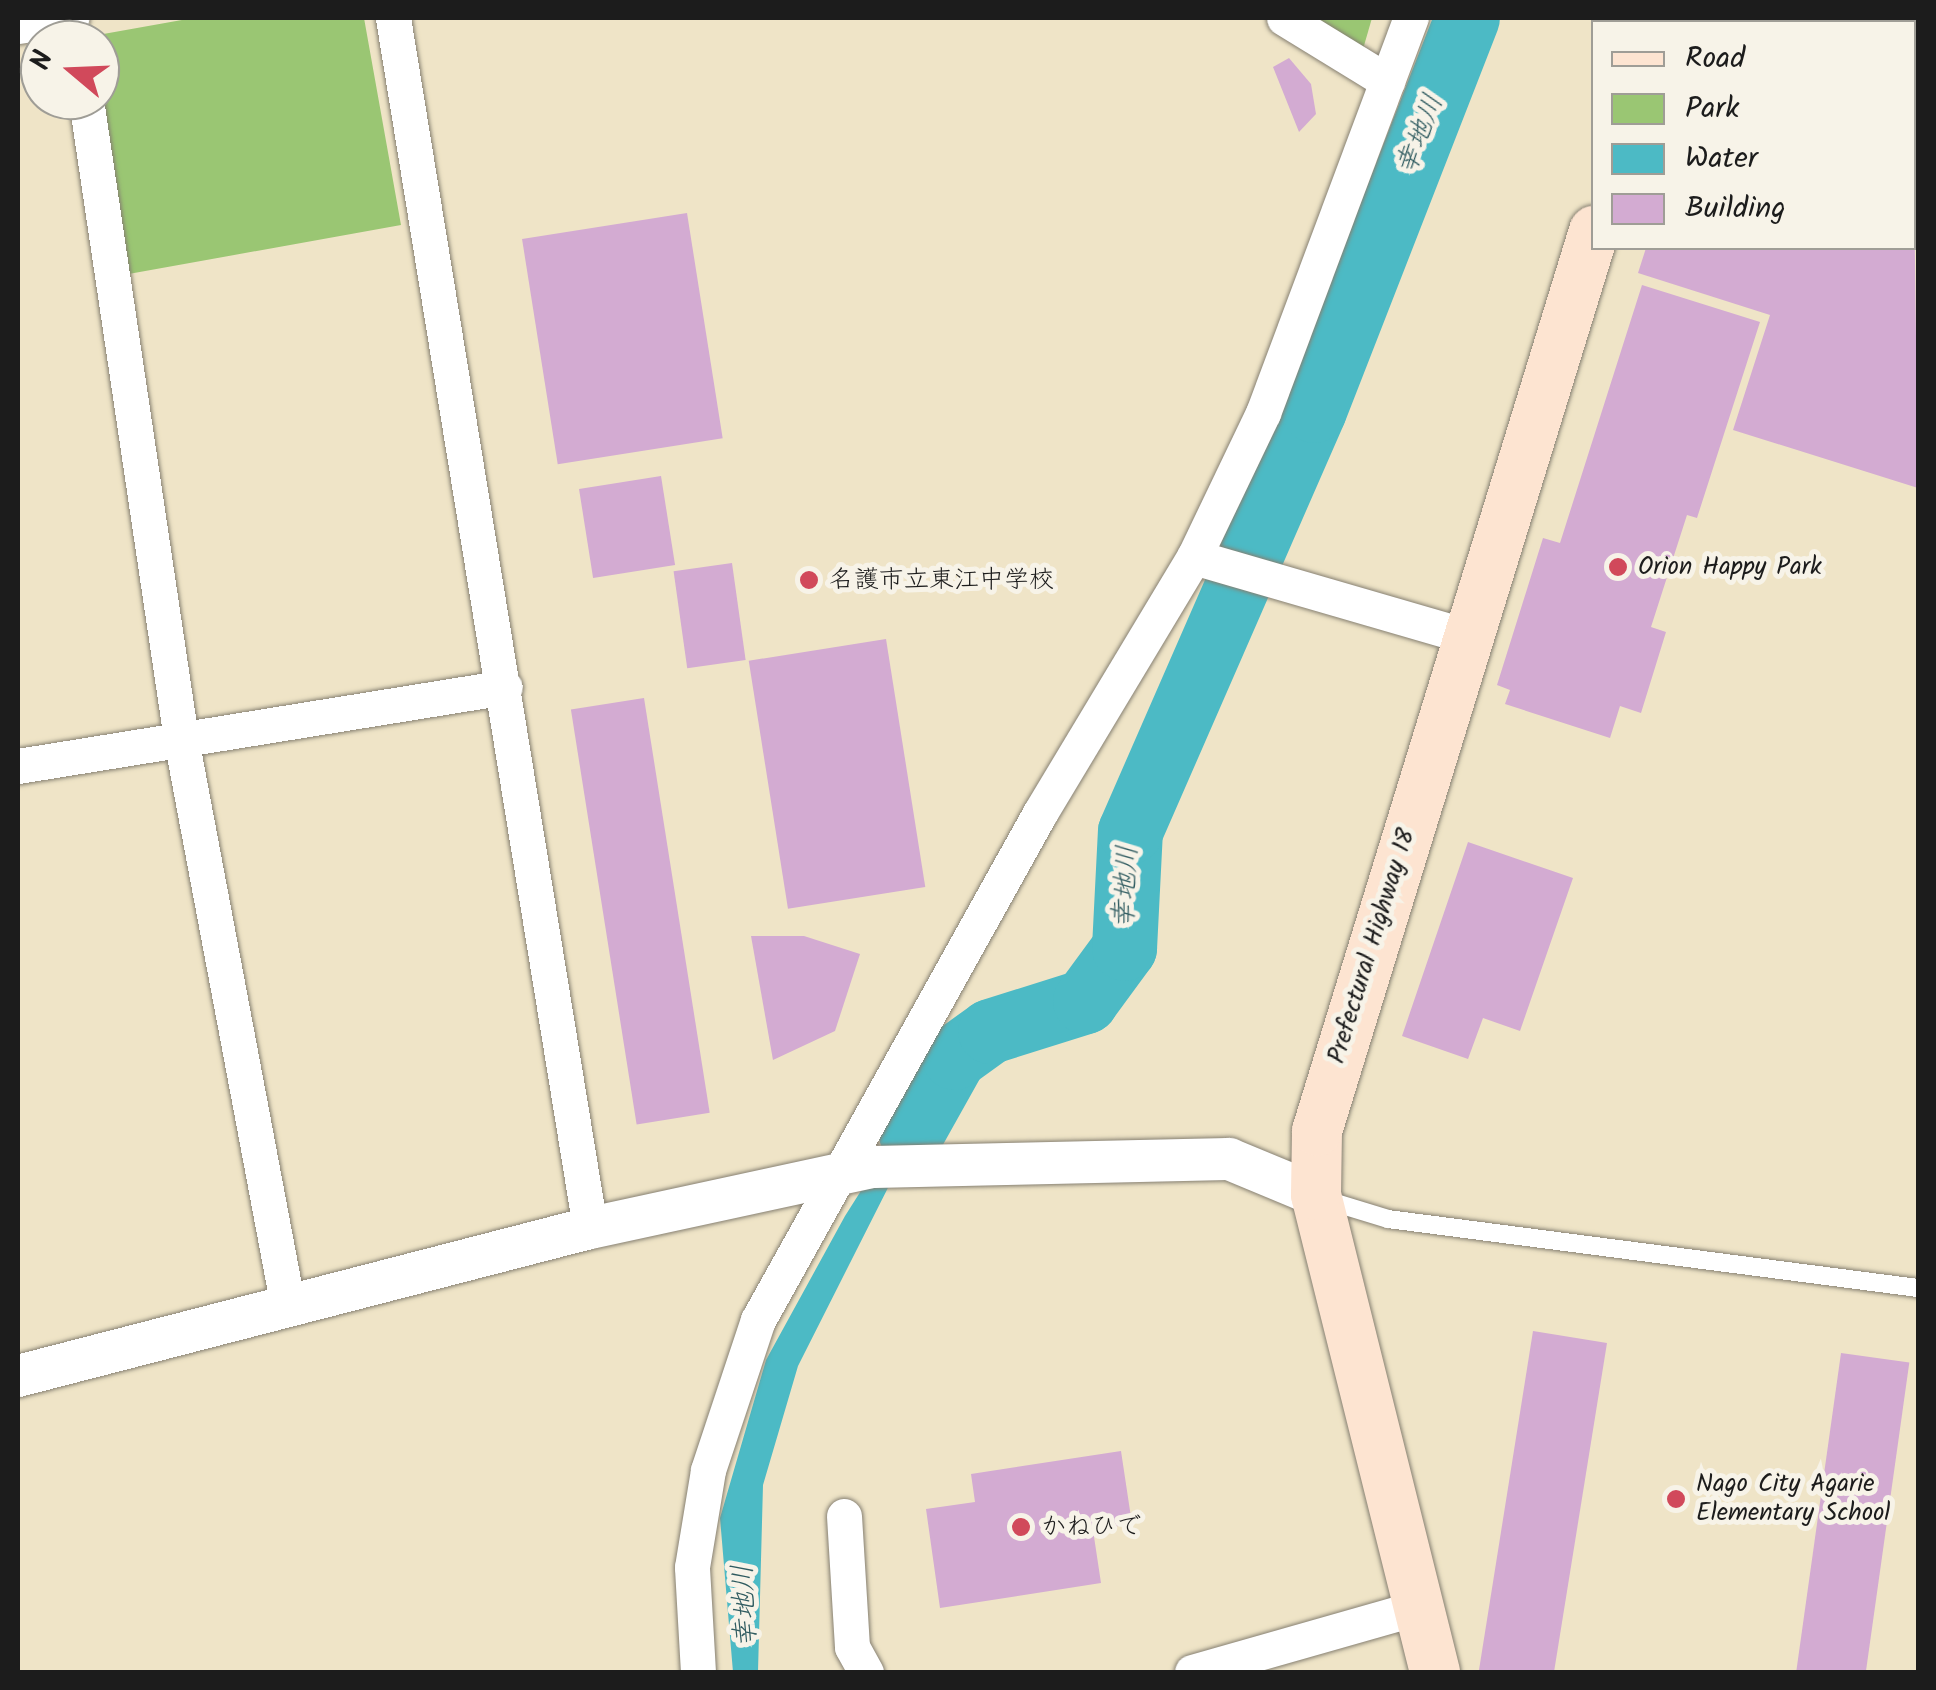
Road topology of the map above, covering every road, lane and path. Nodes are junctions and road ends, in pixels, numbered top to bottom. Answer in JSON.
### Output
{"nodes":[{"id":1,"x":72,"y":18,"type":"edge"},
{"id":2,"x":393,"y":18,"type":"edge"},
{"id":3,"x":1284,"y":18,"type":"edge"},
{"id":4,"x":1412,"y":18,"type":"edge"},
{"id":5,"x":18,"y":26,"type":"edge"},
{"id":6,"x":1387,"y":81,"type":"junction"},
{"id":7,"x":89,"y":120,"type":"edge"},
{"id":8,"x":1591,"y":241,"type":"edge"},
{"id":9,"x":1207,"y":560,"type":"junction"},
{"id":10,"x":1469,"y":637,"type":"junction"},
{"id":11,"x":505,"y":687,"type":"junction"},
{"id":12,"x":181,"y":740,"type":"junction"},
{"id":13,"x":18,"y":766,"type":"edge"},
{"id":14,"x":856,"y":1170,"type":"junction"},
{"id":15,"x":1316,"y":1195,"type":"junction"},
{"id":16,"x":590,"y":1228,"type":"junction"},
{"id":17,"x":1918,"y":1288,"type":"edge"},
{"id":18,"x":288,"y":1308,"type":"junction"},
{"id":19,"x":18,"y":1376,"type":"edge"},
{"id":20,"x":844,"y":1516,"type":"dead end"},
{"id":21,"x":1420,"y":1607,"type":"junction"},
{"id":22,"x":698,"y":1672,"type":"edge"},
{"id":23,"x":866,"y":1672,"type":"edge"},
{"id":24,"x":1192,"y":1672,"type":"edge"},
{"id":25,"x":1435,"y":1672,"type":"edge"}],
"edges":[{"from":1,"to":5,"type":"street"},
{"from":2,"to":11,"type":"street"},
{"from":3,"to":6,"type":"street"},
{"from":4,"to":6,"type":"street"},
{"from":6,"to":9,"type":"street"},
{"from":7,"to":12,"type":"street"},
{"from":8,"to":10,"type":"main road","name":"Prefectural Highway 18"},
{"from":9,"to":10,"type":"street"},
{"from":9,"to":14,"type":"street"},
{"from":10,"to":15,"type":"main road","name":"Prefectural Highway 18"},
{"from":11,"to":12,"type":"street"},
{"from":11,"to":16,"type":"street"},
{"from":12,"to":13,"type":"street"},
{"from":12,"to":18,"type":"street"},
{"from":14,"to":15,"type":"street"},
{"from":14,"to":16,"type":"street"},
{"from":14,"to":22,"type":"street"},
{"from":15,"to":17,"type":"lane"},
{"from":15,"to":21,"type":"main road","name":"Prefectural Highway 18"},
{"from":16,"to":18,"type":"street"},
{"from":18,"to":19,"type":"street"},
{"from":20,"to":23,"type":"street"},
{"from":21,"to":24,"type":"street"},
{"from":21,"to":25,"type":"main road","name":"Prefectural Highway 18"}]}
